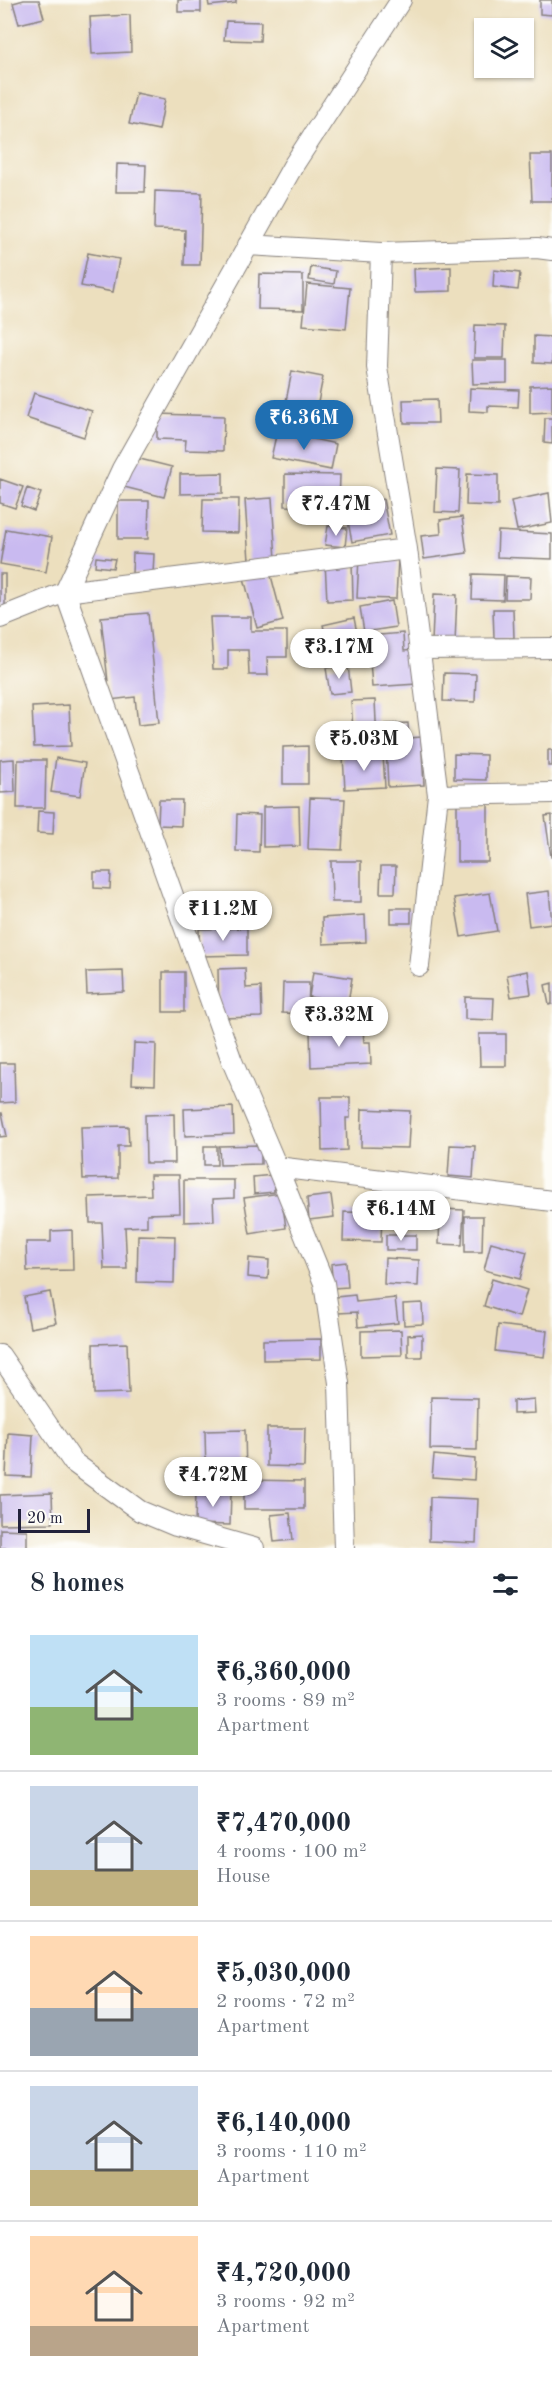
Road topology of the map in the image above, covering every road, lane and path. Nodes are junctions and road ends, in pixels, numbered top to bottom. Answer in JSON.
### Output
{"nodes":[{"id":1,"x":401,"y":0,"type":"edge"},
{"id":2,"x":248,"y":245,"type":"junction"},
{"id":3,"x":552,"y":250,"type":"edge"},
{"id":4,"x":381,"y":253,"type":"junction"},
{"id":5,"x":406,"y":549,"type":"junction"},
{"id":6,"x":65,"y":592,"type":"junction"},
{"id":7,"x":0,"y":618,"type":"edge"},
{"id":8,"x":552,"y":648,"type":"edge"},
{"id":9,"x":419,"y":649,"type":"junction"},
{"id":10,"x":552,"y":793,"type":"edge"},
{"id":11,"x":438,"y":795,"type":"junction"},
{"id":12,"x":419,"y":966,"type":"dead end"},
{"id":13,"x":278,"y":1167,"type":"junction"},
{"id":14,"x":552,"y":1201,"type":"edge"},
{"id":15,"x":0,"y":1355,"type":"edge"},
{"id":16,"x":255,"y":1548,"type":"edge"},
{"id":17,"x":344,"y":1548,"type":"edge"}],
"edges":[{"from":1,"to":2,"type":"street"},
{"from":2,"to":4,"type":"street"},
{"from":2,"to":6,"type":"street"},
{"from":3,"to":4,"type":"street"},
{"from":4,"to":5,"type":"street"},
{"from":5,"to":6,"type":"street"},
{"from":5,"to":9,"type":"street"},
{"from":6,"to":7,"type":"street"},
{"from":6,"to":13,"type":"street"},
{"from":8,"to":9,"type":"street"},
{"from":9,"to":11,"type":"street"},
{"from":10,"to":11,"type":"street"},
{"from":11,"to":12,"type":"street"},
{"from":13,"to":14,"type":"street"},
{"from":13,"to":17,"type":"street"},
{"from":15,"to":16,"type":"street"}]}
